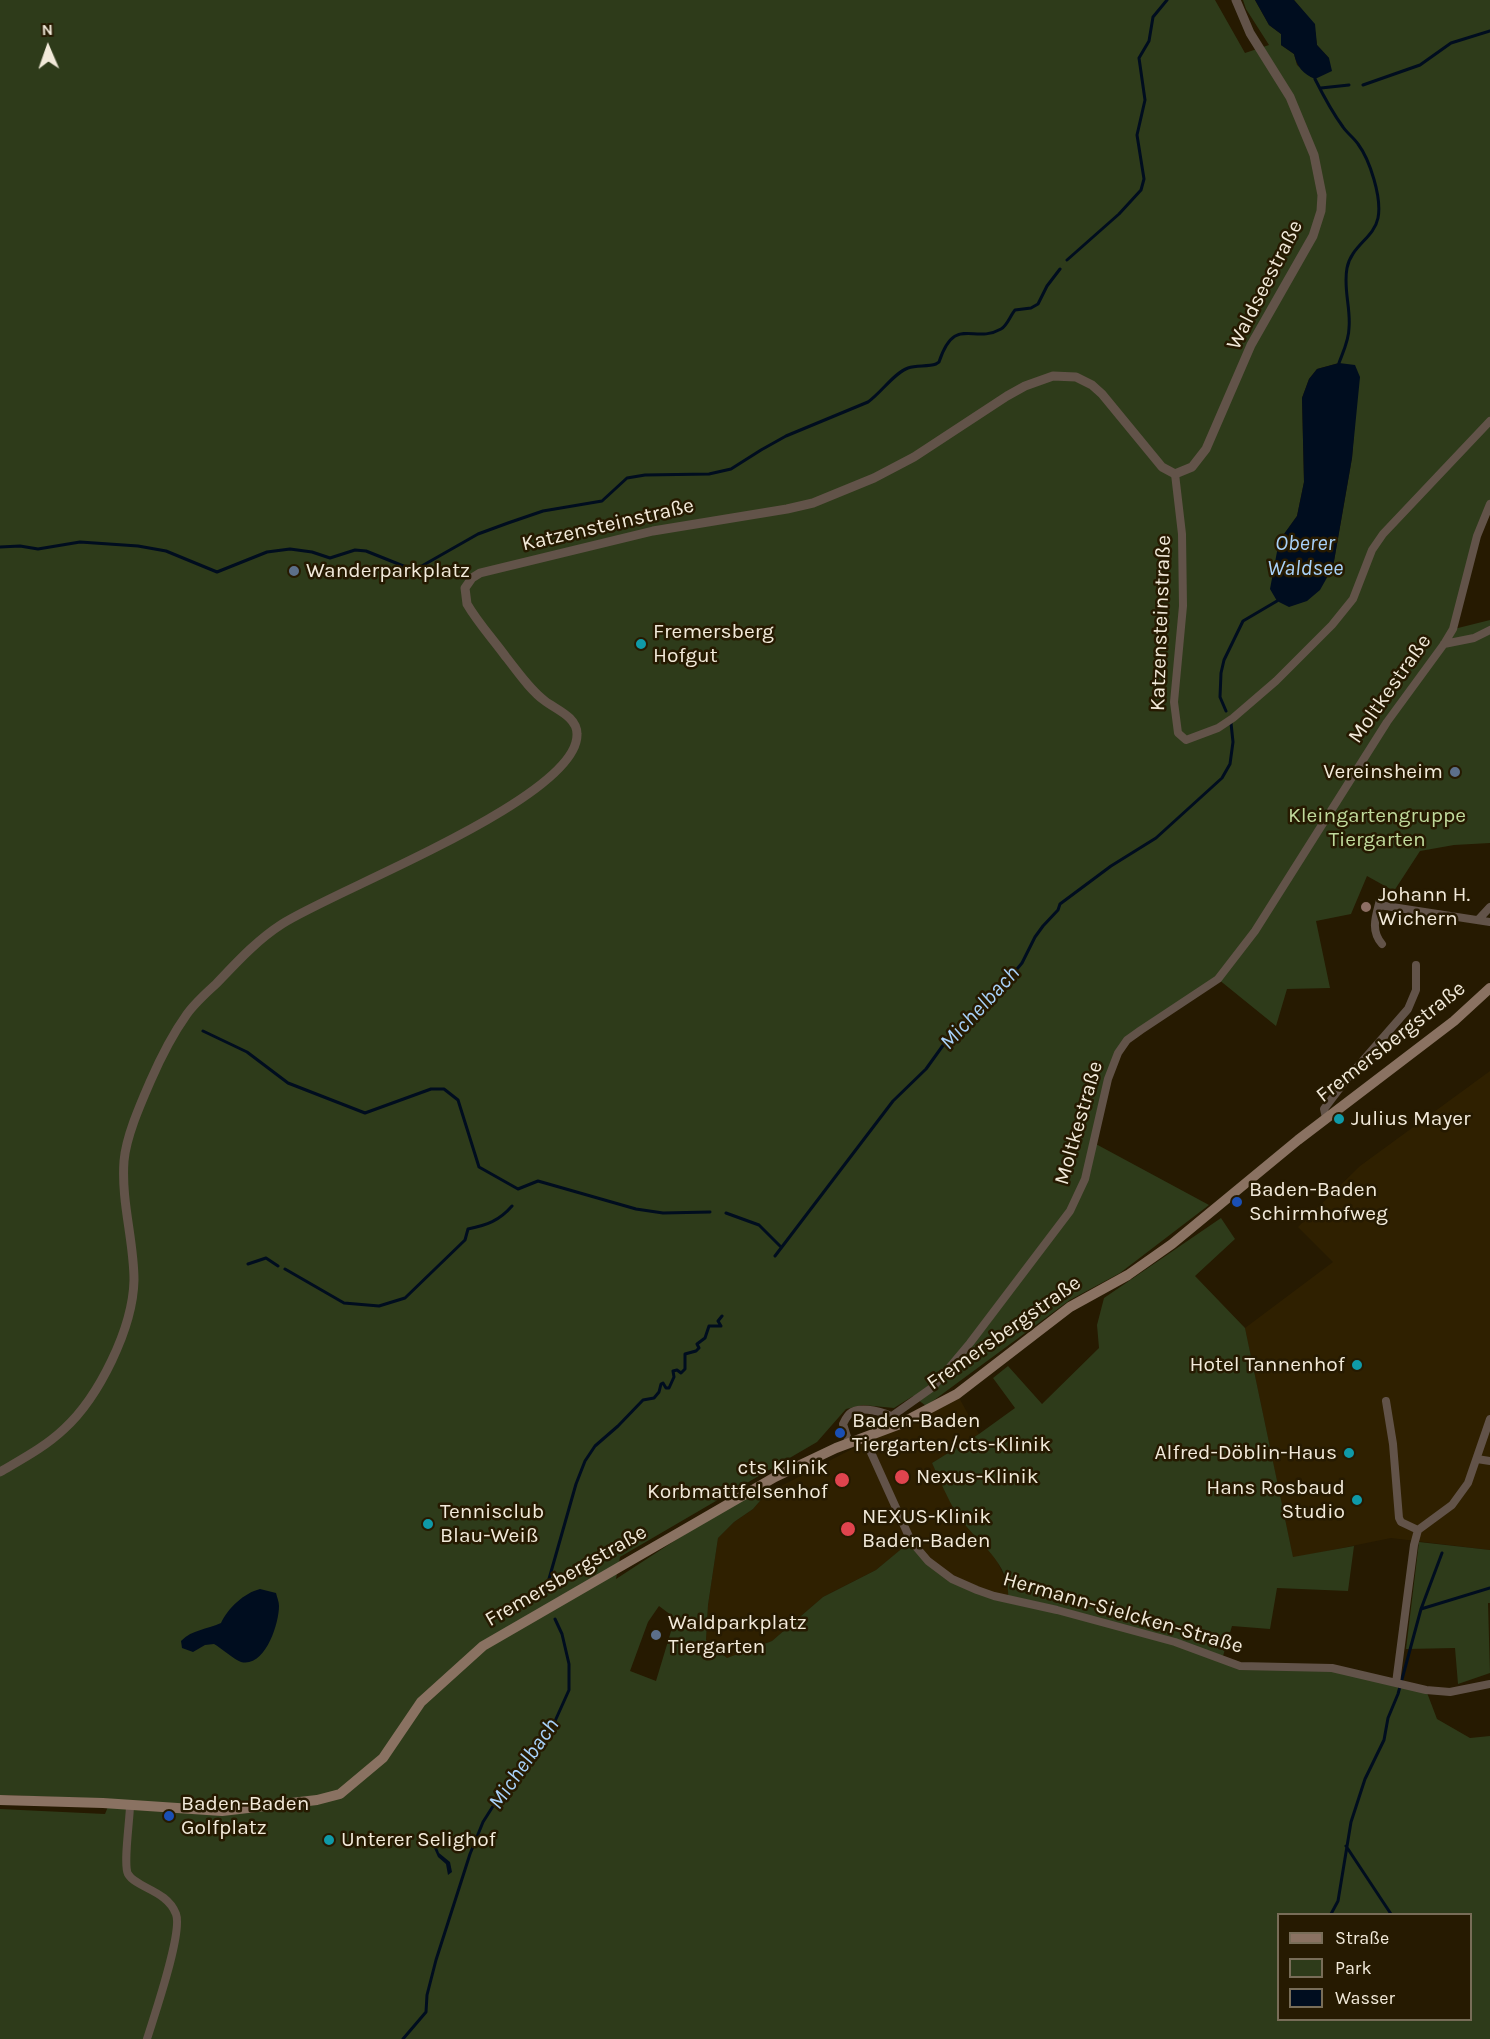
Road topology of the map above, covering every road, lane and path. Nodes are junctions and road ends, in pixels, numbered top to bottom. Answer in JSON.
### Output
{"nodes":[{"id":1,"x":1236,"y":0,"type":"edge"},
{"id":2,"x":1490,"y":421,"type":"edge"},
{"id":3,"x":1175,"y":474,"type":"junction"},
{"id":4,"x":1490,"y":504,"type":"edge"},
{"id":5,"x":1490,"y":630,"type":"edge"},
{"id":6,"x":1444,"y":644,"type":"junction"},
{"id":7,"x":1490,"y":907,"type":"edge"},
{"id":8,"x":1478,"y":920,"type":"junction"},
{"id":9,"x":1490,"y":922,"type":"edge"},
{"id":10,"x":1382,"y":944,"type":"dead end"},
{"id":11,"x":1416,"y":965,"type":"dead end"},
{"id":12,"x":1490,"y":988,"type":"edge"},
{"id":13,"x":1326,"y":1118,"type":"junction"},
{"id":14,"x":1386,"y":1401,"type":"dead end"},
{"id":15,"x":1490,"y":1419,"type":"edge"},
{"id":16,"x":896,"y":1420,"type":"junction"},
{"id":17,"x":864,"y":1437,"type":"junction"},
{"id":18,"x":849,"y":1443,"type":"junction"},
{"id":19,"x":1477,"y":1459,"type":"junction"},
{"id":20,"x":1490,"y":1461,"type":"edge"},
{"id":21,"x":0,"y":1472,"type":"edge"},
{"id":22,"x":1418,"y":1530,"type":"junction"},
{"id":23,"x":1400,"y":1684,"type":"junction"},
{"id":24,"x":1490,"y":1684,"type":"edge"},
{"id":25,"x":0,"y":1800,"type":"edge"},
{"id":26,"x":130,"y":1805,"type":"junction"},
{"id":27,"x":147,"y":2039,"type":"edge"}],
"edges":[{"from":1,"to":3,"type":"street","name":"Waldseestraße"},
{"from":2,"to":3,"type":"street","name":"Katzensteinstraße"},
{"from":3,"to":21,"type":"street","name":"Katzensteinstraße"},
{"from":4,"to":6,"type":"street","name":"Moltkestraße"},
{"from":5,"to":6,"type":"street"},
{"from":6,"to":16,"type":"street","name":"Moltkestraße"},
{"from":7,"to":8,"type":"street"},
{"from":8,"to":9,"type":"street"},
{"from":8,"to":10,"type":"street"},
{"from":11,"to":13,"type":"street"},
{"from":12,"to":13,"type":"main road","name":"Fremersbergstraße"},
{"from":13,"to":16,"type":"main road","name":"Fremersbergstraße"},
{"from":14,"to":22,"type":"street"},
{"from":15,"to":19,"type":"street"},
{"from":16,"to":17,"type":"main road","name":"Fremersbergstraße"},
{"from":16,"to":18,"type":"street"},
{"from":17,"to":18,"type":"main road","name":"Fremersbergstraße"},
{"from":17,"to":23,"type":"street","name":"Hermann-Sielcken-Straße"},
{"from":18,"to":26,"type":"main road","name":"Fremersbergstraße"},
{"from":19,"to":20,"type":"street"},
{"from":19,"to":22,"type":"street"},
{"from":22,"to":23,"type":"street"},
{"from":23,"to":24,"type":"street","name":"Hermann-Sielcken-Straße"},
{"from":25,"to":26,"type":"main road","name":"Fremersbergstraße"},
{"from":26,"to":27,"type":"street"}]}
